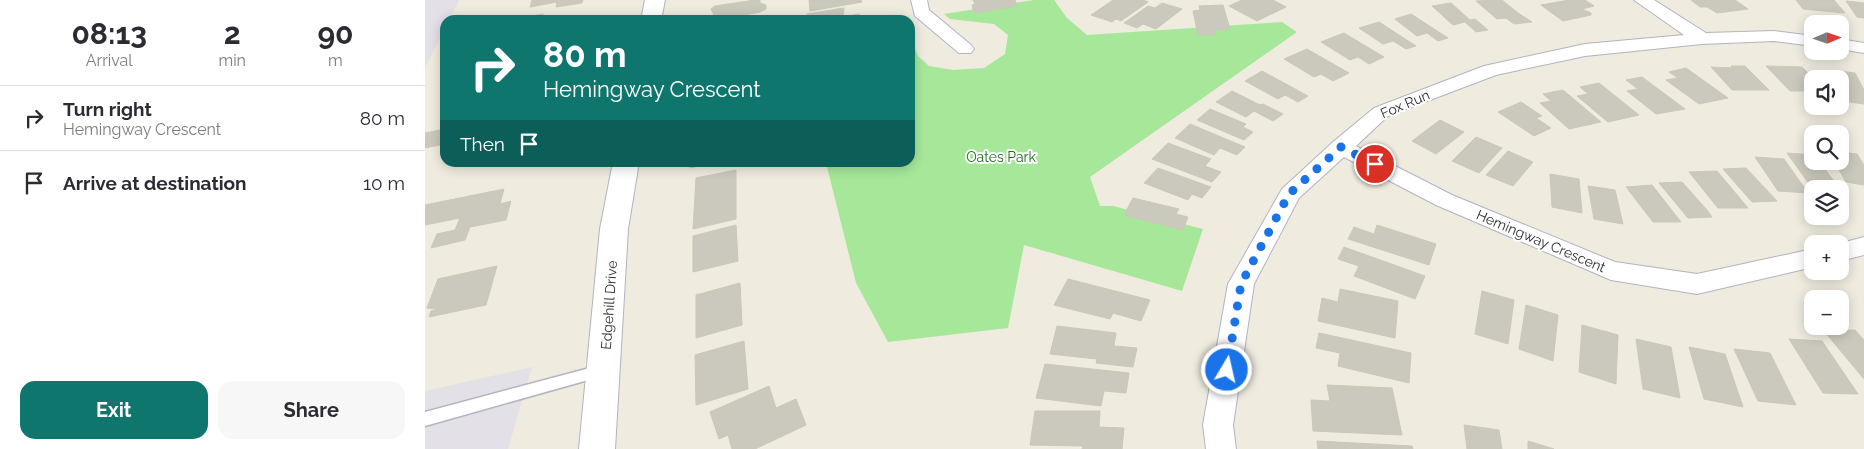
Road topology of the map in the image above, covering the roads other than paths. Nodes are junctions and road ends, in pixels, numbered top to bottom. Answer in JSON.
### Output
{"nodes":[{"id":1,"x":655,"y":0,"type":"edge"},
{"id":2,"x":919,"y":0,"type":"edge"},
{"id":3,"x":1642,"y":0,"type":"edge"},
{"id":4,"x":652,"y":15,"type":"edge"},
{"id":5,"x":1703,"y":39,"type":"junction"},
{"id":6,"x":1804,"y":40,"type":"edge"},
{"id":7,"x":1849,"y":46,"type":"edge"},
{"id":8,"x":1864,"y":48,"type":"edge"},
{"id":9,"x":965,"y":49,"type":"dead end"},
{"id":10,"x":1341,"y":147,"type":"junction"},
{"id":11,"x":625,"y":167,"type":"edge"},
{"id":12,"x":1864,"y":246,"type":"edge"},
{"id":13,"x":1849,"y":250,"type":"edge"},
{"id":14,"x":1804,"y":260,"type":"edge"},
{"id":15,"x":603,"y":370,"type":"junction"},
{"id":16,"x":425,"y":419,"type":"edge"},
{"id":17,"x":597,"y":449,"type":"edge"},
{"id":18,"x":1221,"y":449,"type":"edge"}],
"edges":[{"from":1,"to":4,"type":"street"},
{"from":2,"to":9,"type":"street"},
{"from":3,"to":5,"type":"street"},
{"from":5,"to":6,"type":"street","name":"Fox Run"},
{"from":5,"to":10,"type":"street","name":"Fox Run"},
{"from":7,"to":8,"type":"street"},
{"from":10,"to":14,"type":"street","name":"Hemingway Crescent"},
{"from":10,"to":18,"type":"street","name":"Fox Run"},
{"from":11,"to":15,"type":"street","name":"Edgehill Drive"},
{"from":12,"to":13,"type":"street"},
{"from":15,"to":16,"type":"lane"},
{"from":15,"to":17,"type":"street","name":"Edgehill Drive"}]}
